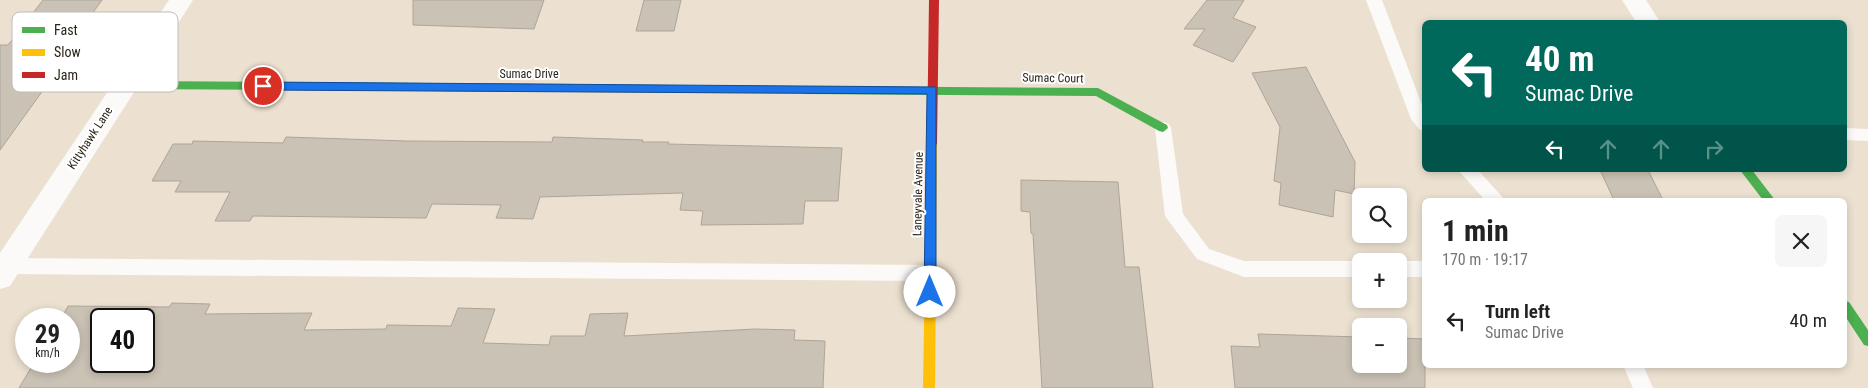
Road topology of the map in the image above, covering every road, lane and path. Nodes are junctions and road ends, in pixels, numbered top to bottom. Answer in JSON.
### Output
{"nodes":[{"id":1,"x":181,"y":0,"type":"edge"},
{"id":2,"x":934,"y":0,"type":"edge"},
{"id":3,"x":1374,"y":0,"type":"edge"},
{"id":4,"x":1634,"y":0,"type":"edge"},
{"id":5,"x":173,"y":12,"type":"edge"},
{"id":6,"x":1647,"y":20,"type":"edge"},
{"id":7,"x":178,"y":85,"type":"edge"},
{"id":8,"x":933,"y":90,"type":"junction"},
{"id":9,"x":120,"y":92,"type":"edge"},
{"id":10,"x":1422,"y":122,"type":"edge"},
{"id":11,"x":1163,"y":128,"type":"joint"},
{"id":12,"x":1847,"y":134,"type":"edge"},
{"id":13,"x":1868,"y":135,"type":"edge"},
{"id":14,"x":1469,"y":172,"type":"edge"},
{"id":15,"x":1748,"y":172,"type":"edge"},
{"id":16,"x":1494,"y":198,"type":"edge"},
{"id":17,"x":1767,"y":198,"type":"edge"},
{"id":18,"x":1352,"y":269,"type":"edge"},
{"id":19,"x":1407,"y":269,"type":"edge"},
{"id":20,"x":1422,"y":269,"type":"edge"},
{"id":21,"x":4,"y":271,"type":"edge"},
{"id":22,"x":930,"y":273,"type":"junction"},
{"id":23,"x":1847,"y":309,"type":"edge"},
{"id":24,"x":1868,"y":341,"type":"edge"},
{"id":25,"x":1633,"y":368,"type":"edge"},
{"id":26,"x":929,"y":388,"type":"edge"},
{"id":27,"x":1643,"y":388,"type":"edge"}],
"edges":[{"from":1,"to":5,"type":"street","name":"Kittyhawk Lane"},
{"from":2,"to":8,"type":"street","name":"Laneyvale Avenue"},
{"from":3,"to":10,"type":"lane"},
{"from":4,"to":6,"type":"street"},
{"from":7,"to":8,"type":"street","name":"Sumac Drive"},
{"from":8,"to":11,"type":"street","name":"Sumac Court"},
{"from":8,"to":22,"type":"street","name":"Laneyvale Avenue"},
{"from":9,"to":21,"type":"street","name":"Kittyhawk Lane"},
{"from":11,"to":18,"type":"lane"},
{"from":12,"to":13,"type":"lane"},
{"from":14,"to":16,"type":"lane"},
{"from":15,"to":17,"type":"street"},
{"from":19,"to":20,"type":"lane"},
{"from":21,"to":22,"type":"lane"},
{"from":22,"to":26,"type":"street","name":"Laneyvale Avenue"},
{"from":23,"to":24,"type":"street"},
{"from":25,"to":27,"type":"lane"}]}
